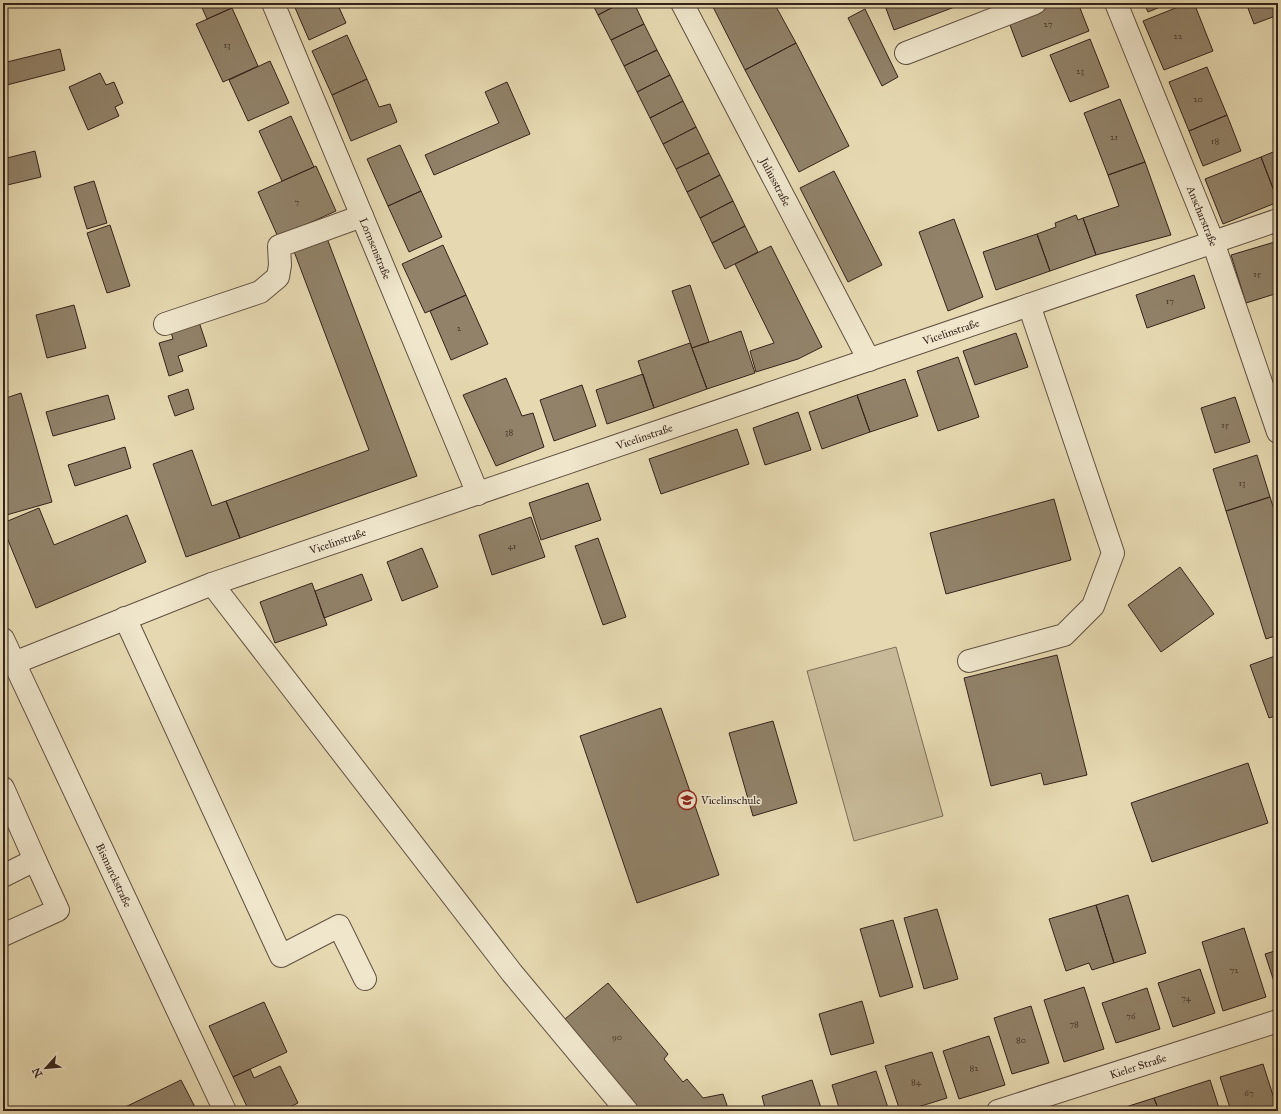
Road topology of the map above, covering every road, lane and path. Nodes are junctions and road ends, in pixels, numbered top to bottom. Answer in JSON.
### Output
{"nodes":[{"id":1,"x":273,"y":3,"type":"edge"},
{"id":2,"x":682,"y":3,"type":"edge"},
{"id":3,"x":1034,"y":3,"type":"edge"},
{"id":4,"x":1116,"y":3,"type":"edge"},
{"id":5,"x":906,"y":53,"type":"dead end"},
{"id":6,"x":362,"y":216,"type":"junction"},
{"id":7,"x":1278,"y":220,"type":"edge"},
{"id":8,"x":1213,"y":242,"type":"junction"},
{"id":9,"x":1029,"y":305,"type":"junction"},
{"id":10,"x":165,"y":324,"type":"dead end"},
{"id":11,"x":869,"y":360,"type":"junction"},
{"id":12,"x":1278,"y":432,"type":"edge"},
{"id":13,"x":478,"y":494,"type":"junction"},
{"id":14,"x":212,"y":584,"type":"junction"},
{"id":15,"x":125,"y":618,"type":"junction"},
{"id":16,"x":3,"y":639,"type":"edge"},
{"id":17,"x":969,"y":661,"type":"dead end"},
{"id":18,"x":14,"y":663,"type":"junction"},
{"id":19,"x":3,"y":788,"type":"edge"},
{"id":20,"x":35,"y":860,"type":"junction"},
{"id":21,"x":3,"y":876,"type":"edge"},
{"id":22,"x":3,"y":935,"type":"edge"},
{"id":23,"x":365,"y":979,"type":"dead end"},
{"id":24,"x":1278,"y":1021,"type":"edge"},
{"id":25,"x":224,"y":1111,"type":"edge"},
{"id":26,"x":627,"y":1111,"type":"edge"},
{"id":27,"x":998,"y":1111,"type":"edge"}],
"edges":[{"from":1,"to":6,"type":"street","name":"Lornsenstraße"},
{"from":2,"to":11,"type":"street","name":"Juliusstraße"},
{"from":3,"to":5,"type":"street"},
{"from":4,"to":8,"type":"street","name":"Anscharstraße"},
{"from":6,"to":10,"type":"street"},
{"from":6,"to":13,"type":"street","name":"Lornsenstraße"},
{"from":7,"to":8,"type":"street","name":"Vicelinstraße"},
{"from":8,"to":9,"type":"street","name":"Vicelinstraße"},
{"from":8,"to":12,"type":"street","name":"Anscharstraße"},
{"from":9,"to":11,"type":"street","name":"Vicelinstraße"},
{"from":9,"to":17,"type":"street"},
{"from":11,"to":13,"type":"street","name":"Vicelinstraße"},
{"from":13,"to":14,"type":"street","name":"Vicelinstraße"},
{"from":14,"to":15,"type":"street","name":"Vicelinstraße"},
{"from":14,"to":26,"type":"street"},
{"from":15,"to":18,"type":"street","name":"Vicelinstraße"},
{"from":15,"to":23,"type":"street"},
{"from":16,"to":18,"type":"street","name":"Bismarckstraße"},
{"from":18,"to":25,"type":"street","name":"Bismarckstraße"},
{"from":19,"to":20,"type":"street"},
{"from":20,"to":21,"type":"street"},
{"from":20,"to":22,"type":"street"},
{"from":24,"to":27,"type":"street","name":"Kieler Straße"}]}
